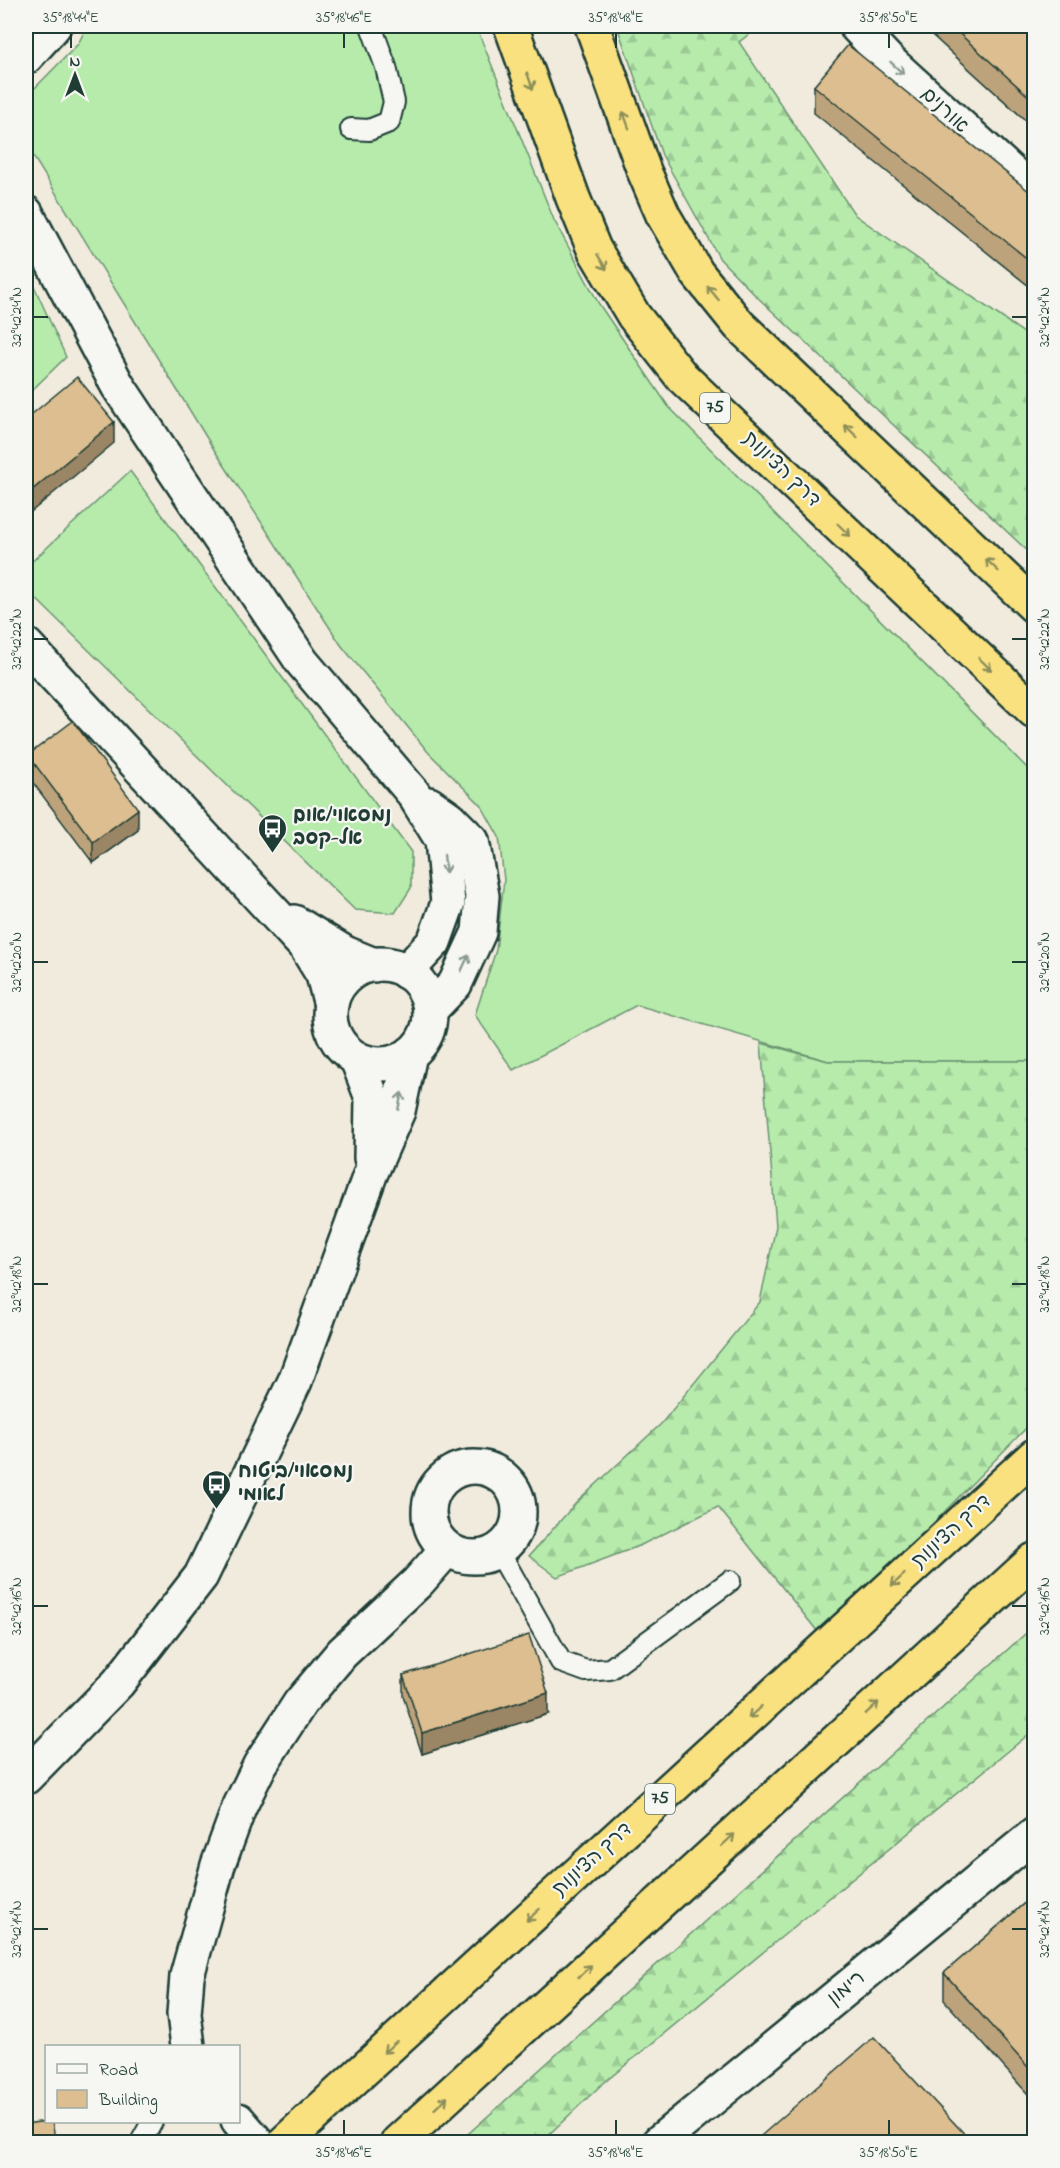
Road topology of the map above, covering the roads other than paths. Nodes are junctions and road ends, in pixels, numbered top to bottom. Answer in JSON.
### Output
{"nodes":[{"id":1,"x":54,"y":26,"type":"edge"},
{"id":2,"x":371,"y":26,"type":"edge"},
{"id":3,"x":511,"y":26,"type":"edge"},
{"id":4,"x":592,"y":26,"type":"edge"},
{"id":5,"x":856,"y":26,"type":"edge"},
{"id":6,"x":26,"y":57,"type":"edge"},
{"id":7,"x":351,"y":129,"type":"dead end"},
{"id":8,"x":1035,"y":193,"type":"edge"},
{"id":9,"x":26,"y":213,"type":"edge"},
{"id":10,"x":1035,"y":606,"type":"edge"},
{"id":11,"x":26,"y":645,"type":"edge"},
{"id":12,"x":1035,"y":711,"type":"edge"},
{"id":13,"x":413,"y":793,"type":"junction"},
{"id":14,"x":270,"y":907,"type":"junction"},
{"id":15,"x":374,"y":965,"type":"junction"},
{"id":16,"x":406,"y":972,"type":"junction"},
{"id":17,"x":331,"y":1005,"type":"junction"},
{"id":18,"x":430,"y":1010,"type":"junction"},
{"id":19,"x":410,"y":1054,"type":"junction"},
{"id":20,"x":357,"y":1059,"type":"junction"},
{"id":21,"x":370,"y":1175,"type":"junction"},
{"id":22,"x":1035,"y":1456,"type":"edge"},
{"id":23,"x":447,"y":1549,"type":"junction"},
{"id":24,"x":498,"y":1550,"type":"junction"},
{"id":25,"x":1035,"y":1560,"type":"edge"},
{"id":26,"x":730,"y":1581,"type":"dead end"},
{"id":27,"x":26,"y":1777,"type":"edge"},
{"id":28,"x":1035,"y":1836,"type":"edge"},
{"id":29,"x":188,"y":2045,"type":"edge"},
{"id":30,"x":240,"y":2122,"type":"edge"},
{"id":31,"x":151,"y":2123,"type":"edge"},
{"id":32,"x":141,"y":2142,"type":"edge"},
{"id":33,"x":257,"y":2142,"type":"edge"},
{"id":34,"x":285,"y":2142,"type":"edge"},
{"id":35,"x":398,"y":2142,"type":"edge"},
{"id":36,"x":659,"y":2142,"type":"edge"}],
"edges":[{"from":1,"to":6,"type":"street"},
{"from":2,"to":7,"type":"lane"},
{"from":3,"to":12,"type":"highway","name":"דרך הציונות","number":"75","one_way":true},
{"from":10,"to":4,"type":"highway","one_way":true},
{"from":5,"to":8,"type":"street","name":"אורנים","one_way":true},
{"from":9,"to":13,"type":"street"},
{"from":11,"to":14,"type":"street"},
{"from":13,"to":16,"type":"street","one_way":true},
{"from":18,"to":13,"type":"street","one_way":true},
{"from":14,"to":15,"type":"street"},
{"from":14,"to":17,"type":"street"},
{"from":15,"to":16,"type":"street"},
{"from":15,"to":17,"type":"street"},
{"from":16,"to":18,"type":"street"},
{"from":17,"to":20,"type":"street"},
{"from":18,"to":19,"type":"street"},
{"from":19,"to":20,"type":"street"},
{"from":21,"to":19,"type":"street","one_way":true},
{"from":20,"to":21,"type":"street"},
{"from":21,"to":27,"type":"street"},
{"from":22,"to":34,"type":"highway","name":"דרך הציונות","number":"75","one_way":true},
{"from":23,"to":24,"type":"street"},
{"from":23,"to":24,"type":"street"},
{"from":23,"to":29,"type":"street"},
{"from":24,"to":26,"type":"lane"},
{"from":35,"to":25,"type":"highway","one_way":true},
{"from":28,"to":36,"type":"street","name":"רימון"},
{"from":30,"to":33,"type":"street"},
{"from":31,"to":32,"type":"lane"}]}
